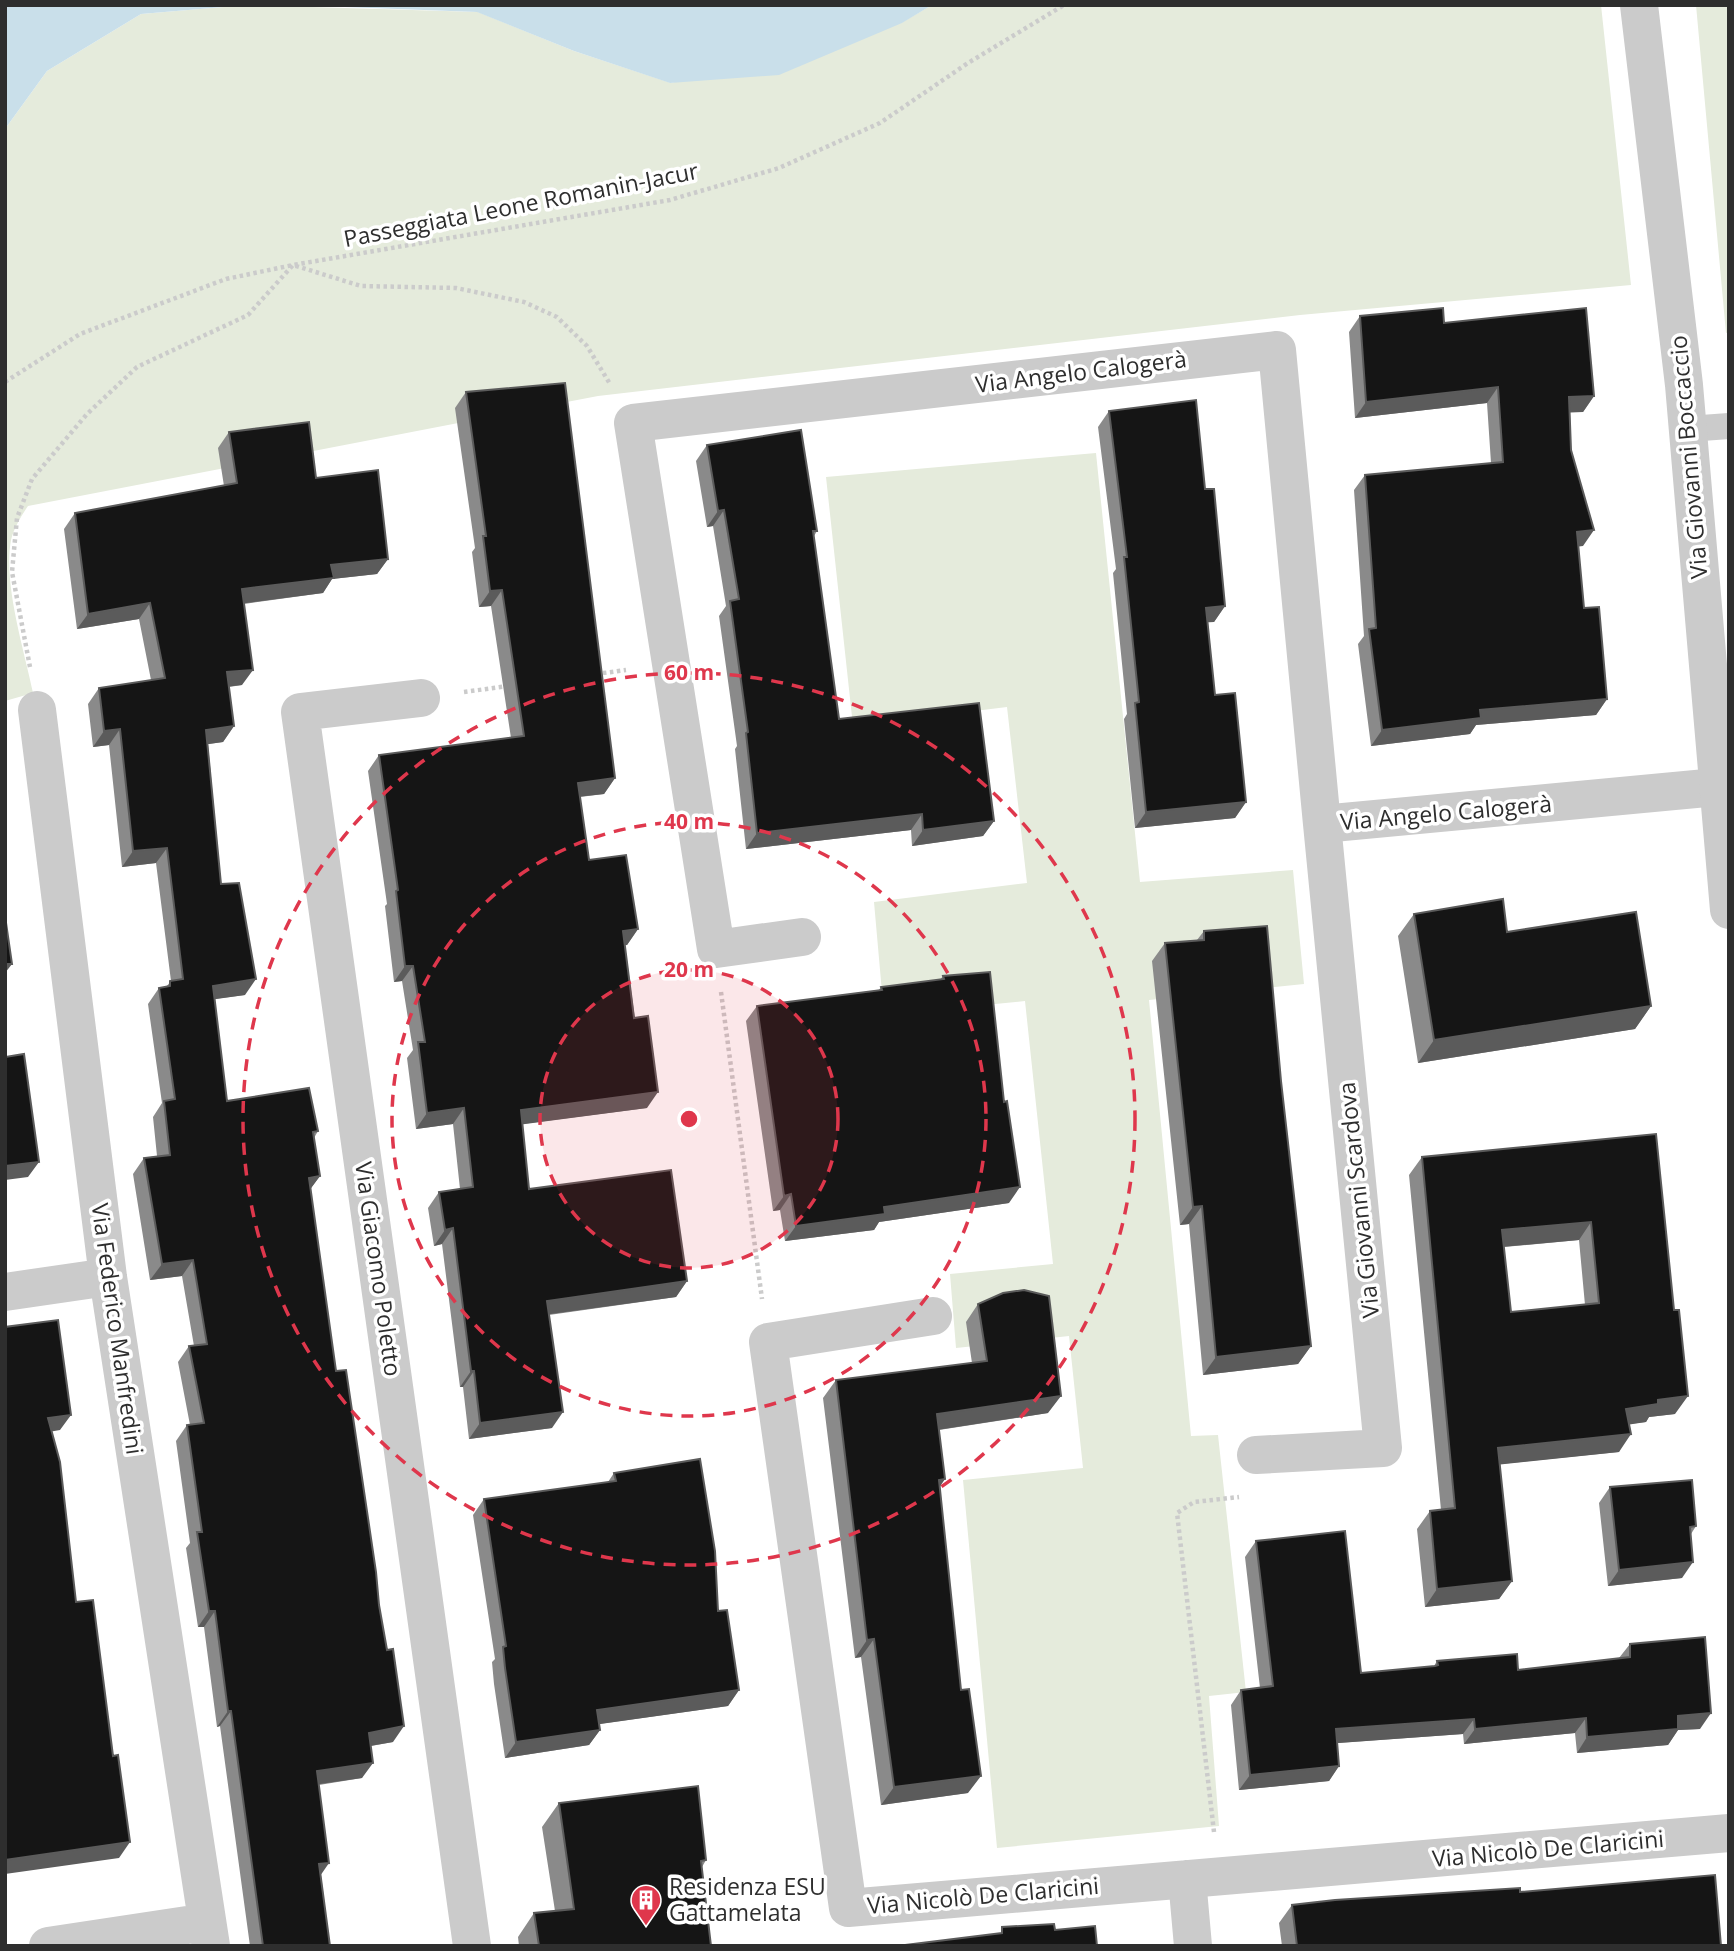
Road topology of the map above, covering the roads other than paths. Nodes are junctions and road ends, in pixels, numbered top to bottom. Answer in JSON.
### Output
{"nodes":[{"id":1,"x":1639,"y":5,"type":"edge"},
{"id":2,"x":1729,"y":426,"type":"edge"},
{"id":3,"x":1688,"y":429,"type":"junction"},
{"id":4,"x":421,"y":698,"type":"road end"},
{"id":5,"x":37,"y":709,"type":"road end"},
{"id":6,"x":1717,"y":787,"type":"junction"},
{"id":7,"x":1322,"y":824,"type":"junction"},
{"id":8,"x":1729,"y":910,"type":"edge"},
{"id":9,"x":802,"y":937,"type":"dead end"},
{"id":10,"x":108,"y":1277,"type":"junction"},
{"id":11,"x":5,"y":1292,"type":"edge"},
{"id":12,"x":933,"y":1316,"type":"dead end"},
{"id":13,"x":1256,"y":1455,"type":"road end"},
{"id":14,"x":1729,"y":1833,"type":"edge"},
{"id":15,"x":1187,"y":1879,"type":"junction"},
{"id":16,"x":209,"y":1934,"type":"edge"},
{"id":17,"x":48,"y":1946,"type":"edge"},
{"id":18,"x":472,"y":1946,"type":"edge"},
{"id":19,"x":1193,"y":1946,"type":"edge"}],
"edges":[{"from":1,"to":3,"type":"street","name":"Via Giovanni Boccaccio"},
{"from":2,"to":3,"type":"lane"},
{"from":3,"to":6,"type":"street","name":"Via Giovanni Boccaccio"},
{"from":4,"to":18,"type":"street","name":"Via Giacomo Poletto"},
{"from":5,"to":10,"type":"street","name":"Via Federico Manfredini"},
{"from":6,"to":7,"type":"street","name":"Via Angelo Calogerà"},
{"from":6,"to":8,"type":"street","name":"Via Giovanni Boccaccio"},
{"from":7,"to":9,"type":"street","name":"Via Angelo Calogerà"},
{"from":7,"to":13,"type":"street","name":"Via Giovanni Scardova"},
{"from":10,"to":11,"type":"street"},
{"from":10,"to":16,"type":"street","name":"Via Federico Manfredini"},
{"from":12,"to":15,"type":"street","name":"Via Nicolò De Claricini"},
{"from":14,"to":15,"type":"street","name":"Via Nicolò De Claricini"},
{"from":15,"to":19,"type":"street"},
{"from":16,"to":17,"type":"street"}]}
